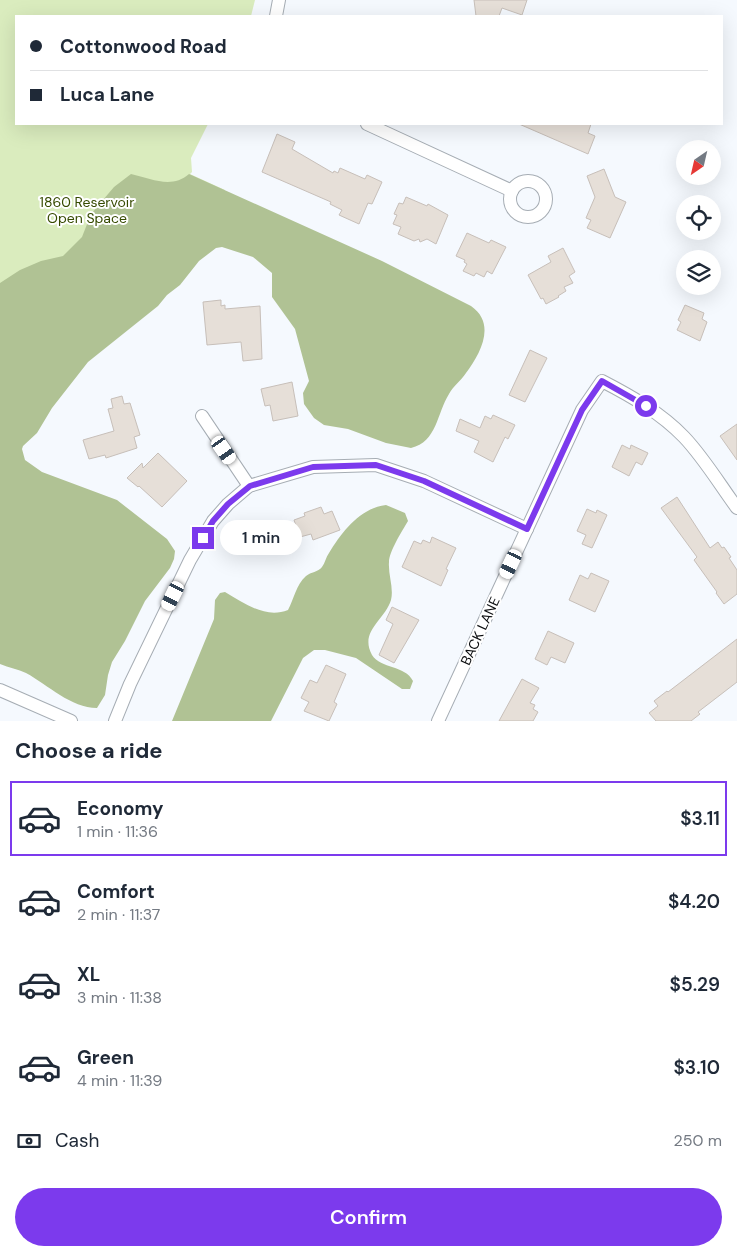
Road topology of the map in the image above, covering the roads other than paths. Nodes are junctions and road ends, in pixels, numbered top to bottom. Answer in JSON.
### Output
{"nodes":[{"id":1,"x":279,"y":0,"type":"edge"},
{"id":2,"x":276,"y":15,"type":"edge"},
{"id":3,"x":369,"y":125,"type":"edge"},
{"id":4,"x":512,"y":191,"type":"dead end"},
{"id":5,"x":202,"y":416,"type":"dead end"},
{"id":6,"x":250,"y":486,"type":"junction"},
{"id":7,"x":737,"y":508,"type":"edge"},
{"id":8,"x":527,"y":529,"type":"junction"},
{"id":9,"x":0,"y":690,"type":"edge"},
{"id":10,"x":71,"y":721,"type":"edge"},
{"id":11,"x":115,"y":721,"type":"edge"},
{"id":12,"x":438,"y":721,"type":"edge"}],
"edges":[{"from":1,"to":2,"type":"street"},
{"from":3,"to":4,"type":"street"},
{"from":5,"to":6,"type":"street"},
{"from":6,"to":8,"type":"street"},
{"from":6,"to":11,"type":"street"},
{"from":7,"to":8,"type":"street","name":"BACK LANE"},
{"from":8,"to":12,"type":"street","name":"BACK LANE"},
{"from":9,"to":10,"type":"street"}]}
